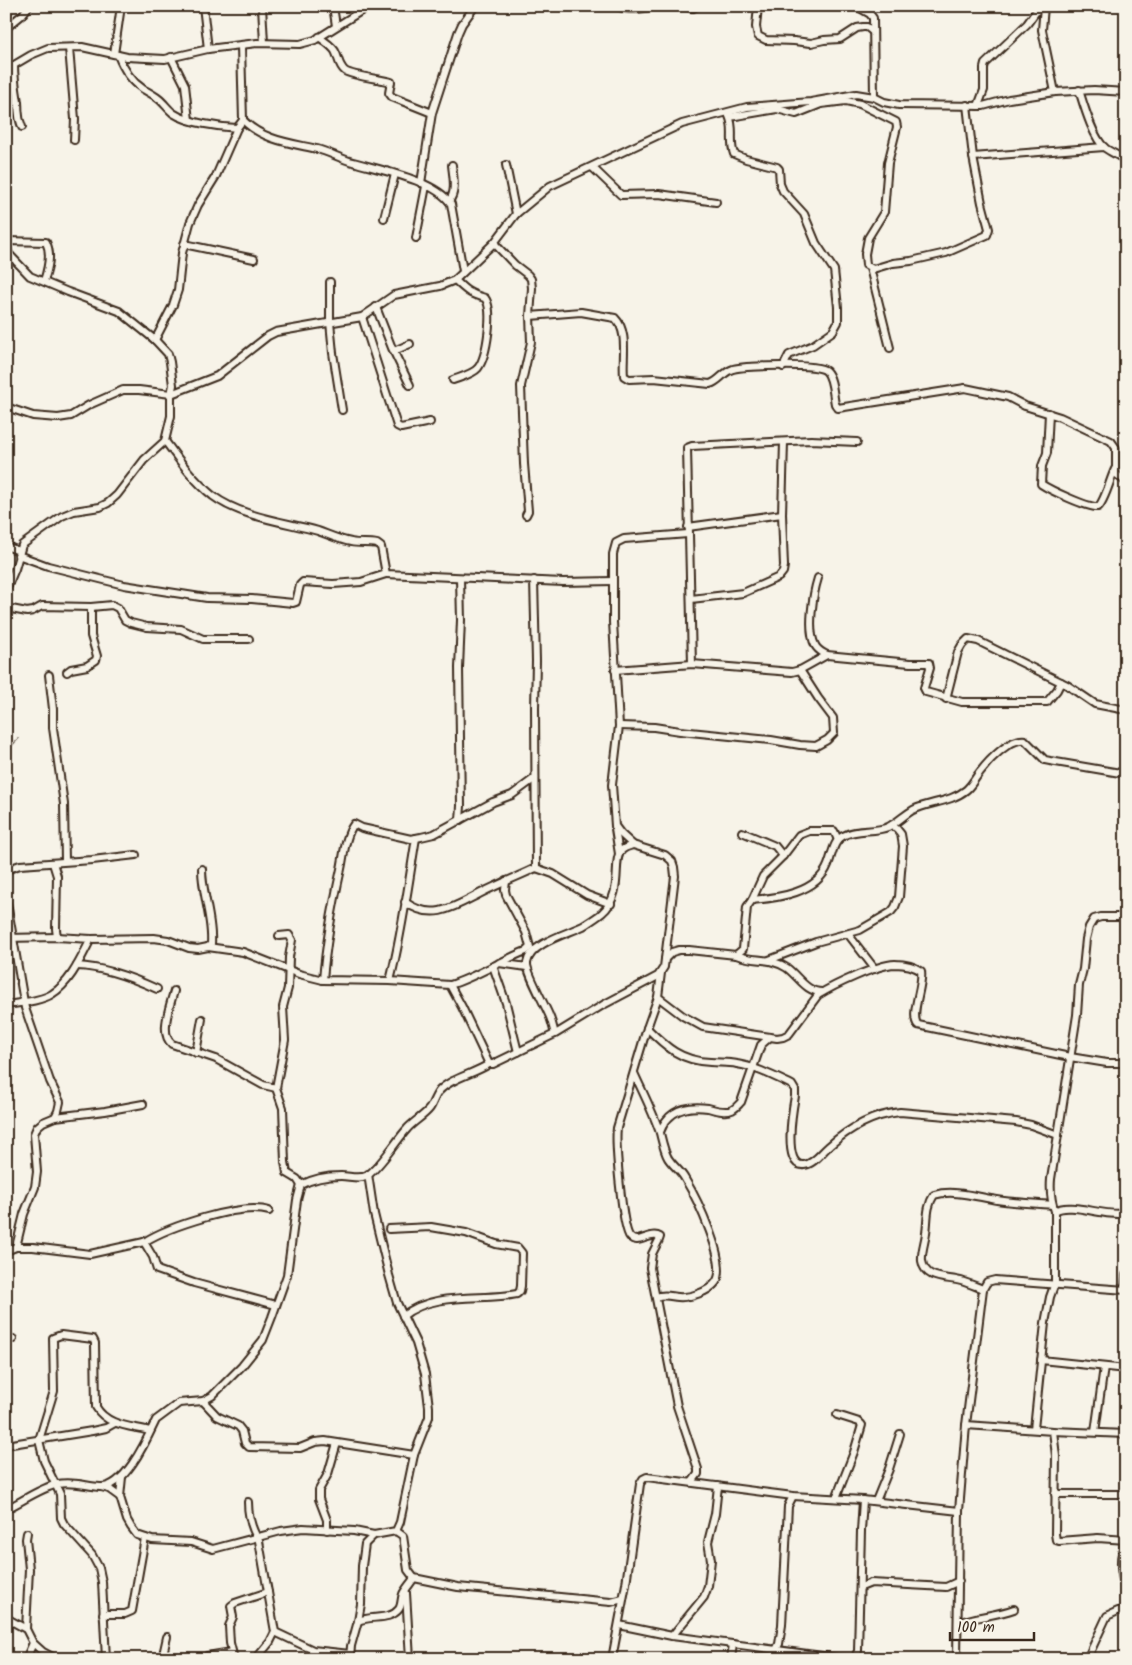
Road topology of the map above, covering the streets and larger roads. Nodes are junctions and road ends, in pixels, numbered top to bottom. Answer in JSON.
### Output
{"nodes":[{"id":1,"x":29,"y":6,"type":"edge"},
{"id":2,"x":121,"y":6,"type":"edge"},
{"id":3,"x":203,"y":6,"type":"edge"},
{"id":4,"x":262,"y":6,"type":"edge"},
{"id":5,"x":334,"y":6,"type":"edge"},
{"id":6,"x":369,"y":6,"type":"edge"},
{"id":7,"x":475,"y":6,"type":"edge"},
{"id":8,"x":618,"y":6,"type":"edge"},
{"id":9,"x":655,"y":6,"type":"edge"},
{"id":10,"x":683,"y":6,"type":"edge"},
{"id":11,"x":698,"y":6,"type":"edge"},
{"id":12,"x":758,"y":6,"type":"edge"},
{"id":13,"x":856,"y":6,"type":"edge"},
{"id":14,"x":1040,"y":6,"type":"edge"},
{"id":15,"x":1044,"y":6,"type":"edge"},
{"id":16,"x":336,"y":26,"type":"junction"},
{"id":17,"x":6,"y":28,"type":"edge"},
{"id":18,"x":873,"y":32,"type":"junction"},
{"id":19,"x":319,"y":37,"type":"junction"},
{"id":20,"x":264,"y":43,"type":"junction"},
{"id":21,"x":241,"y":46,"type":"junction"},
{"id":22,"x":69,"y":48,"type":"junction"},
{"id":23,"x":208,"y":48,"type":"junction"},
{"id":24,"x":116,"y":55,"type":"junction"},
{"id":25,"x":171,"y":57,"type":"junction"},
{"id":26,"x":14,"y":65,"type":"junction"},
{"id":27,"x":6,"y":67,"type":"edge"},
{"id":28,"x":1079,"y":90,"type":"junction"},
{"id":29,"x":1055,"y":92,"type":"junction"},
{"id":30,"x":1126,"y":92,"type":"edge"},
{"id":31,"x":874,"y":97,"type":"junction"},
{"id":32,"x":967,"y":105,"type":"junction"},
{"id":33,"x":978,"y":106,"type":"junction"},
{"id":34,"x":432,"y":113,"type":"junction"},
{"id":35,"x":728,"y":115,"type":"junction"},
{"id":36,"x":188,"y":120,"type":"junction"},
{"id":37,"x":243,"y":120,"type":"junction"},
{"id":38,"x":22,"y":127,"type":"dead end"},
{"id":39,"x":237,"y":128,"type":"junction"},
{"id":40,"x":74,"y":140,"type":"dead end"},
{"id":41,"x":1104,"y":147,"type":"junction"},
{"id":42,"x":973,"y":157,"type":"junction"},
{"id":43,"x":1126,"y":161,"type":"edge"},
{"id":44,"x":452,"y":165,"type":"dead end"},
{"id":45,"x":506,"y":165,"type":"dead end"},
{"id":46,"x":592,"y":167,"type":"junction"},
{"id":47,"x":395,"y":174,"type":"junction"},
{"id":48,"x":424,"y":185,"type":"junction"},
{"id":49,"x":449,"y":201,"type":"junction"},
{"id":50,"x":716,"y":202,"type":"dead end"},
{"id":51,"x":516,"y":214,"type":"junction"},
{"id":52,"x":384,"y":218,"type":"dead end"},
{"id":53,"x":416,"y":238,"type":"dead end"},
{"id":54,"x":6,"y":242,"type":"edge"},
{"id":55,"x":494,"y":243,"type":"junction"},
{"id":56,"x":184,"y":244,"type":"junction"},
{"id":57,"x":254,"y":259,"type":"dead end"},
{"id":58,"x":870,"y":268,"type":"junction"},
{"id":59,"x":463,"y":271,"type":"junction"},
{"id":60,"x":455,"y":280,"type":"junction"},
{"id":61,"x":44,"y":282,"type":"junction"},
{"id":62,"x":330,"y":282,"type":"dead end"},
{"id":63,"x":376,"y":307,"type":"junction"},
{"id":64,"x":530,"y":316,"type":"junction"},
{"id":65,"x":362,"y":317,"type":"junction"},
{"id":66,"x":330,"y":322,"type":"junction"},
{"id":67,"x":155,"y":340,"type":"junction"},
{"id":68,"x":410,"y":344,"type":"dead end"},
{"id":69,"x":890,"y":348,"type":"dead end"},
{"id":70,"x":394,"y":351,"type":"junction"},
{"id":71,"x":783,"y":367,"type":"junction"},
{"id":72,"x":453,"y":380,"type":"dead end"},
{"id":73,"x":410,"y":385,"type":"dead end"},
{"id":74,"x":171,"y":394,"type":"junction"},
{"id":75,"x":6,"y":407,"type":"edge"},
{"id":76,"x":342,"y":410,"type":"dead end"},
{"id":77,"x":1049,"y":413,"type":"junction"},
{"id":78,"x":430,"y":422,"type":"dead end"},
{"id":79,"x":165,"y":441,"type":"junction"},
{"id":80,"x":784,"y":442,"type":"junction"},
{"id":81,"x":857,"y":442,"type":"dead end"},
{"id":82,"x":1115,"y":469,"type":"junction"},
{"id":83,"x":1126,"y":482,"type":"edge"},
{"id":84,"x":782,"y":514,"type":"junction"},
{"id":85,"x":526,"y":515,"type":"dead end"},
{"id":86,"x":688,"y":531,"type":"junction"},
{"id":87,"x":6,"y":546,"type":"edge"},
{"id":88,"x":19,"y":553,"type":"junction"},
{"id":89,"x":386,"y":574,"type":"junction"},
{"id":90,"x":460,"y":578,"type":"junction"},
{"id":91,"x":818,"y":578,"type":"dead end"},
{"id":92,"x":534,"y":580,"type":"junction"},
{"id":93,"x":613,"y":581,"type":"junction"},
{"id":94,"x":6,"y":590,"type":"edge"},
{"id":95,"x":690,"y":599,"type":"junction"},
{"id":96,"x":91,"y":607,"type":"junction"},
{"id":97,"x":6,"y":608,"type":"edge"},
{"id":98,"x":249,"y":639,"type":"dead end"},
{"id":99,"x":827,"y":655,"type":"junction"},
{"id":100,"x":692,"y":664,"type":"junction"},
{"id":101,"x":615,"y":670,"type":"junction"},
{"id":102,"x":800,"y":670,"type":"junction"},
{"id":103,"x":67,"y":672,"type":"dead end"},
{"id":104,"x":49,"y":675,"type":"dead end"},
{"id":105,"x":1061,"y":682,"type":"junction"},
{"id":106,"x":946,"y":699,"type":"junction"},
{"id":107,"x":1126,"y":710,"type":"edge"},
{"id":108,"x":619,"y":726,"type":"junction"},
{"id":109,"x":1126,"y":774,"type":"edge"},
{"id":110,"x":536,"y":778,"type":"junction"},
{"id":111,"x":460,"y":820,"type":"junction"},
{"id":112,"x":892,"y":824,"type":"junction"},
{"id":113,"x":615,"y":826,"type":"junction"},
{"id":114,"x":742,"y":832,"type":"dead end"},
{"id":115,"x":416,"y":838,"type":"junction"},
{"id":116,"x":838,"y":840,"type":"junction"},
{"id":117,"x":633,"y":845,"type":"junction"},
{"id":118,"x":619,"y":854,"type":"junction"},
{"id":119,"x":136,"y":855,"type":"dead end"},
{"id":120,"x":783,"y":856,"type":"junction"},
{"id":121,"x":65,"y":862,"type":"junction"},
{"id":122,"x":53,"y":863,"type":"junction"},
{"id":123,"x":536,"y":868,"type":"junction"},
{"id":124,"x":202,"y":869,"type":"dead end"},
{"id":125,"x":6,"y":870,"type":"edge"},
{"id":126,"x":506,"y":881,"type":"junction"},
{"id":127,"x":6,"y":897,"type":"edge"},
{"id":128,"x":752,"y":900,"type":"junction"},
{"id":129,"x":405,"y":902,"type":"junction"},
{"id":130,"x":610,"y":904,"type":"junction"},
{"id":131,"x":1126,"y":916,"type":"edge"},
{"id":132,"x":848,"y":934,"type":"junction"},
{"id":133,"x":278,"y":936,"type":"dead end"},
{"id":134,"x":10,"y":937,"type":"edge"},
{"id":135,"x":57,"y":937,"type":"junction"},
{"id":136,"x":91,"y":939,"type":"junction"},
{"id":137,"x":208,"y":947,"type":"junction"},
{"id":138,"x":736,"y":955,"type":"junction"},
{"id":139,"x":665,"y":959,"type":"junction"},
{"id":140,"x":769,"y":960,"type":"junction"},
{"id":141,"x":496,"y":964,"type":"junction"},
{"id":142,"x":77,"y":966,"type":"junction"},
{"id":143,"x":527,"y":968,"type":"junction"},
{"id":144,"x":875,"y":969,"type":"junction"},
{"id":145,"x":289,"y":970,"type":"junction"},
{"id":146,"x":662,"y":970,"type":"junction"},
{"id":147,"x":323,"y":980,"type":"junction"},
{"id":148,"x":390,"y":981,"type":"junction"},
{"id":149,"x":450,"y":985,"type":"junction"},
{"id":150,"x":157,"y":989,"type":"dead end"},
{"id":151,"x":174,"y":991,"type":"dead end"},
{"id":152,"x":822,"y":992,"type":"junction"},
{"id":153,"x":658,"y":997,"type":"junction"},
{"id":154,"x":24,"y":1001,"type":"junction"},
{"id":155,"x":6,"y":1005,"type":"edge"},
{"id":156,"x":202,"y":1019,"type":"dead end"},
{"id":157,"x":646,"y":1028,"type":"junction"},
{"id":158,"x":555,"y":1034,"type":"junction"},
{"id":159,"x":754,"y":1034,"type":"junction"},
{"id":160,"x":770,"y":1037,"type":"junction"},
{"id":161,"x":761,"y":1044,"type":"junction"},
{"id":162,"x":196,"y":1052,"type":"junction"},
{"id":163,"x":518,"y":1052,"type":"junction"},
{"id":164,"x":1070,"y":1057,"type":"junction"},
{"id":165,"x":1126,"y":1063,"type":"edge"},
{"id":166,"x":489,"y":1064,"type":"junction"},
{"id":167,"x":752,"y":1068,"type":"junction"},
{"id":168,"x":634,"y":1073,"type":"junction"},
{"id":169,"x":276,"y":1088,"type":"junction"},
{"id":170,"x":60,"y":1102,"type":"junction"},
{"id":171,"x":143,"y":1104,"type":"dead end"},
{"id":172,"x":68,"y":1116,"type":"junction"},
{"id":173,"x":55,"y":1117,"type":"junction"},
{"id":174,"x":660,"y":1132,"type":"junction"},
{"id":175,"x":1058,"y":1135,"type":"junction"},
{"id":176,"x":368,"y":1174,"type":"junction"},
{"id":177,"x":301,"y":1185,"type":"junction"},
{"id":178,"x":1054,"y":1208,"type":"junction"},
{"id":179,"x":269,"y":1211,"type":"dead end"},
{"id":180,"x":1126,"y":1213,"type":"edge"},
{"id":181,"x":389,"y":1229,"type":"dead end"},
{"id":182,"x":144,"y":1242,"type":"junction"},
{"id":183,"x":16,"y":1247,"type":"junction"},
{"id":184,"x":6,"y":1251,"type":"edge"},
{"id":185,"x":1126,"y":1275,"type":"edge"},
{"id":186,"x":1055,"y":1283,"type":"junction"},
{"id":187,"x":983,"y":1289,"type":"junction"},
{"id":188,"x":1125,"y":1290,"type":"edge"},
{"id":189,"x":656,"y":1298,"type":"junction"},
{"id":190,"x":276,"y":1305,"type":"junction"},
{"id":191,"x":404,"y":1316,"type":"junction"},
{"id":192,"x":1041,"y":1360,"type":"junction"},
{"id":193,"x":1104,"y":1367,"type":"junction"},
{"id":194,"x":1126,"y":1369,"type":"edge"},
{"id":195,"x":203,"y":1401,"type":"junction"},
{"id":196,"x":837,"y":1415,"type":"dead end"},
{"id":197,"x":115,"y":1423,"type":"junction"},
{"id":198,"x":966,"y":1425,"type":"junction"},
{"id":199,"x":1034,"y":1429,"type":"junction"},
{"id":200,"x":150,"y":1431,"type":"junction"},
{"id":201,"x":1053,"y":1431,"type":"junction"},
{"id":202,"x":1096,"y":1432,"type":"junction"},
{"id":203,"x":900,"y":1434,"type":"dead end"},
{"id":204,"x":1126,"y":1434,"type":"edge"},
{"id":205,"x":39,"y":1440,"type":"junction"},
{"id":206,"x":337,"y":1443,"type":"junction"},
{"id":207,"x":6,"y":1445,"type":"edge"},
{"id":208,"x":414,"y":1455,"type":"junction"},
{"id":209,"x":122,"y":1477,"type":"junction"},
{"id":210,"x":692,"y":1482,"type":"junction"},
{"id":211,"x":55,"y":1485,"type":"junction"},
{"id":212,"x":718,"y":1486,"type":"junction"},
{"id":213,"x":100,"y":1487,"type":"junction"},
{"id":214,"x":1055,"y":1494,"type":"junction"},
{"id":215,"x":1126,"y":1494,"type":"edge"},
{"id":216,"x":793,"y":1496,"type":"junction"},
{"id":217,"x":120,"y":1497,"type":"junction"},
{"id":218,"x":836,"y":1498,"type":"junction"},
{"id":219,"x":863,"y":1500,"type":"junction"},
{"id":220,"x":876,"y":1501,"type":"junction"},
{"id":221,"x":248,"y":1502,"type":"dead end"},
{"id":222,"x":6,"y":1508,"type":"edge"},
{"id":223,"x":959,"y":1512,"type":"junction"},
{"id":224,"x":327,"y":1530,"type":"junction"},
{"id":225,"x":396,"y":1531,"type":"junction"},
{"id":226,"x":27,"y":1533,"type":"dead end"},
{"id":227,"x":374,"y":1535,"type":"junction"},
{"id":228,"x":256,"y":1536,"type":"junction"},
{"id":229,"x":145,"y":1538,"type":"junction"},
{"id":230,"x":1126,"y":1540,"type":"edge"},
{"id":231,"x":414,"y":1578,"type":"junction"},
{"id":232,"x":959,"y":1582,"type":"junction"},
{"id":233,"x":861,"y":1587,"type":"junction"},
{"id":234,"x":406,"y":1590,"type":"junction"},
{"id":235,"x":1126,"y":1590,"type":"edge"},
{"id":236,"x":268,"y":1592,"type":"junction"},
{"id":237,"x":623,"y":1598,"type":"junction"},
{"id":238,"x":1014,"y":1609,"type":"dead end"},
{"id":239,"x":1126,"y":1610,"type":"edge"},
{"id":240,"x":103,"y":1614,"type":"junction"},
{"id":241,"x":6,"y":1618,"type":"edge"},
{"id":242,"x":358,"y":1621,"type":"junction"},
{"id":243,"x":958,"y":1624,"type":"junction"},
{"id":244,"x":619,"y":1625,"type":"junction"},
{"id":245,"x":26,"y":1629,"type":"junction"},
{"id":246,"x":275,"y":1632,"type":"junction"},
{"id":247,"x":672,"y":1636,"type":"junction"},
{"id":248,"x":167,"y":1638,"type":"dead end"},
{"id":249,"x":32,"y":1643,"type":"junction"},
{"id":250,"x":734,"y":1644,"type":"junction"},
{"id":251,"x":776,"y":1650,"type":"junction"},
{"id":252,"x":233,"y":1655,"type":"edge"},
{"id":253,"x":350,"y":1656,"type":"edge"},
{"id":254,"x":816,"y":1657,"type":"edge"},
{"id":255,"x":26,"y":1659,"type":"edge"},
{"id":256,"x":56,"y":1659,"type":"edge"},
{"id":257,"x":106,"y":1659,"type":"edge"},
{"id":258,"x":162,"y":1659,"type":"edge"},
{"id":259,"x":204,"y":1659,"type":"edge"},
{"id":260,"x":256,"y":1659,"type":"edge"},
{"id":261,"x":410,"y":1659,"type":"edge"},
{"id":262,"x":612,"y":1659,"type":"edge"},
{"id":263,"x":732,"y":1659,"type":"edge"},
{"id":264,"x":845,"y":1659,"type":"edge"},
{"id":265,"x":854,"y":1659,"type":"edge"},
{"id":266,"x":957,"y":1659,"type":"edge"},
{"id":267,"x":1087,"y":1659,"type":"edge"}],
"edges":[{"from":1,"to":17,"type":"street"},
{"from":2,"to":24,"type":"street"},
{"from":3,"to":23,"type":"street"},
{"from":4,"to":20,"type":"street"},
{"from":5,"to":16,"type":"street"},
{"from":6,"to":16,"type":"street"},
{"from":7,"to":34,"type":"street"},
{"from":8,"to":9,"type":"street"},
{"from":10,"to":11,"type":"street"},
{"from":12,"to":18,"type":"street"},
{"from":13,"to":18,"type":"street"},
{"from":14,"to":33,"type":"street"},
{"from":15,"to":29,"type":"street"},
{"from":16,"to":19,"type":"street"},
{"from":18,"to":31,"type":"street"},
{"from":19,"to":20,"type":"street"},
{"from":19,"to":34,"type":"street"},
{"from":20,"to":21,"type":"street"},
{"from":21,"to":23,"type":"street"},
{"from":21,"to":37,"type":"street"},
{"from":22,"to":24,"type":"street"},
{"from":22,"to":26,"type":"street"},
{"from":22,"to":40,"type":"street"},
{"from":23,"to":25,"type":"street"},
{"from":24,"to":25,"type":"street"},
{"from":24,"to":36,"type":"street"},
{"from":25,"to":36,"type":"street"},
{"from":26,"to":27,"type":"street"},
{"from":26,"to":38,"type":"street"},
{"from":28,"to":29,"type":"street"},
{"from":28,"to":30,"type":"street"},
{"from":28,"to":41,"type":"street"},
{"from":29,"to":33,"type":"street"},
{"from":31,"to":32,"type":"street"},
{"from":31,"to":35,"type":"street"},
{"from":32,"to":33,"type":"street"},
{"from":32,"to":42,"type":"street"},
{"from":34,"to":48,"type":"street"},
{"from":35,"to":46,"type":"street"},
{"from":35,"to":58,"type":"street"},
{"from":35,"to":71,"type":"street"},
{"from":36,"to":39,"type":"street"},
{"from":37,"to":39,"type":"street"},
{"from":37,"to":47,"type":"street"},
{"from":39,"to":56,"type":"street"},
{"from":41,"to":42,"type":"street"},
{"from":41,"to":43,"type":"street"},
{"from":42,"to":58,"type":"street"},
{"from":44,"to":49,"type":"street"},
{"from":45,"to":51,"type":"street"},
{"from":46,"to":50,"type":"street"},
{"from":46,"to":51,"type":"street"},
{"from":47,"to":48,"type":"street"},
{"from":47,"to":52,"type":"street"},
{"from":48,"to":49,"type":"street"},
{"from":48,"to":53,"type":"street"},
{"from":49,"to":59,"type":"street"},
{"from":51,"to":55,"type":"street"},
{"from":54,"to":61,"type":"street"},
{"from":54,"to":61,"type":"street"},
{"from":55,"to":59,"type":"street"},
{"from":55,"to":64,"type":"street"},
{"from":56,"to":57,"type":"street"},
{"from":56,"to":67,"type":"street"},
{"from":58,"to":69,"type":"street"},
{"from":59,"to":60,"type":"street"},
{"from":60,"to":63,"type":"street"},
{"from":60,"to":72,"type":"street"},
{"from":61,"to":67,"type":"street"},
{"from":62,"to":66,"type":"street"},
{"from":63,"to":65,"type":"street"},
{"from":63,"to":70,"type":"street"},
{"from":64,"to":71,"type":"street"},
{"from":64,"to":85,"type":"street"},
{"from":65,"to":66,"type":"street"},
{"from":65,"to":78,"type":"street"},
{"from":66,"to":74,"type":"street"},
{"from":66,"to":76,"type":"street"},
{"from":67,"to":74,"type":"street"},
{"from":68,"to":70,"type":"street"},
{"from":70,"to":73,"type":"street"},
{"from":71,"to":77,"type":"street"},
{"from":74,"to":75,"type":"street"},
{"from":74,"to":79,"type":"street"},
{"from":77,"to":82,"type":"street"},
{"from":77,"to":82,"type":"street"},
{"from":79,"to":88,"type":"street"},
{"from":79,"to":89,"type":"street"},
{"from":80,"to":81,"type":"street"},
{"from":80,"to":84,"type":"street"},
{"from":80,"to":86,"type":"street"},
{"from":82,"to":83,"type":"street"},
{"from":84,"to":86,"type":"street"},
{"from":84,"to":95,"type":"street"},
{"from":86,"to":93,"type":"street"},
{"from":86,"to":95,"type":"street"},
{"from":87,"to":88,"type":"street"},
{"from":88,"to":89,"type":"street"},
{"from":88,"to":94,"type":"street"},
{"from":89,"to":90,"type":"street"},
{"from":90,"to":92,"type":"street"},
{"from":90,"to":111,"type":"street"},
{"from":91,"to":99,"type":"street"},
{"from":92,"to":93,"type":"street"},
{"from":92,"to":110,"type":"street"},
{"from":93,"to":101,"type":"street"},
{"from":95,"to":100,"type":"street"},
{"from":96,"to":97,"type":"street"},
{"from":96,"to":98,"type":"street"},
{"from":96,"to":103,"type":"street"},
{"from":99,"to":102,"type":"street"},
{"from":99,"to":106,"type":"street"},
{"from":100,"to":101,"type":"street"},
{"from":100,"to":102,"type":"street"},
{"from":101,"to":108,"type":"street"},
{"from":102,"to":108,"type":"street"},
{"from":104,"to":121,"type":"street"},
{"from":105,"to":106,"type":"street"},
{"from":105,"to":106,"type":"street"},
{"from":105,"to":107,"type":"street"},
{"from":108,"to":113,"type":"street"},
{"from":109,"to":112,"type":"street"},
{"from":110,"to":111,"type":"street"},
{"from":110,"to":123,"type":"street"},
{"from":111,"to":115,"type":"street"},
{"from":112,"to":116,"type":"street"},
{"from":112,"to":132,"type":"street"},
{"from":113,"to":117,"type":"street"},
{"from":113,"to":118,"type":"street"},
{"from":114,"to":120,"type":"street"},
{"from":115,"to":129,"type":"street"},
{"from":115,"to":147,"type":"street"},
{"from":116,"to":120,"type":"street"},
{"from":116,"to":128,"type":"street"},
{"from":117,"to":118,"type":"street"},
{"from":117,"to":139,"type":"street"},
{"from":118,"to":130,"type":"street"},
{"from":119,"to":121,"type":"street"},
{"from":120,"to":128,"type":"street"},
{"from":121,"to":122,"type":"street"},
{"from":122,"to":125,"type":"street"},
{"from":122,"to":135,"type":"street"},
{"from":123,"to":126,"type":"street"},
{"from":123,"to":130,"type":"street"},
{"from":124,"to":137,"type":"street"},
{"from":126,"to":129,"type":"street"},
{"from":126,"to":141,"type":"street"},
{"from":127,"to":134,"type":"street"},
{"from":128,"to":138,"type":"street"},
{"from":129,"to":148,"type":"street"},
{"from":130,"to":143,"type":"street"},
{"from":131,"to":164,"type":"street"},
{"from":132,"to":140,"type":"street"},
{"from":132,"to":144,"type":"street"},
{"from":133,"to":145,"type":"street"},
{"from":134,"to":135,"type":"street"},
{"from":134,"to":154,"type":"street"},
{"from":135,"to":136,"type":"street"},
{"from":136,"to":137,"type":"street"},
{"from":136,"to":142,"type":"street"},
{"from":137,"to":145,"type":"street"},
{"from":138,"to":139,"type":"street"},
{"from":138,"to":140,"type":"street"},
{"from":139,"to":146,"type":"street"},
{"from":140,"to":152,"type":"street"},
{"from":141,"to":143,"type":"street"},
{"from":141,"to":149,"type":"street"},
{"from":141,"to":163,"type":"street"},
{"from":142,"to":150,"type":"street"},
{"from":142,"to":154,"type":"street"},
{"from":143,"to":158,"type":"street"},
{"from":144,"to":152,"type":"street"},
{"from":144,"to":164,"type":"street"},
{"from":145,"to":147,"type":"street"},
{"from":145,"to":169,"type":"street"},
{"from":146,"to":153,"type":"street"},
{"from":146,"to":158,"type":"street"},
{"from":147,"to":148,"type":"street"},
{"from":148,"to":149,"type":"street"},
{"from":149,"to":166,"type":"street"},
{"from":151,"to":162,"type":"street"},
{"from":152,"to":160,"type":"street"},
{"from":153,"to":157,"type":"street"},
{"from":153,"to":159,"type":"street"},
{"from":154,"to":155,"type":"street"},
{"from":154,"to":170,"type":"street"},
{"from":156,"to":162,"type":"street"},
{"from":157,"to":167,"type":"street"},
{"from":157,"to":168,"type":"street"},
{"from":158,"to":163,"type":"street"},
{"from":159,"to":160,"type":"street"},
{"from":159,"to":161,"type":"street"},
{"from":160,"to":161,"type":"street"},
{"from":161,"to":167,"type":"street"},
{"from":162,"to":169,"type":"street"},
{"from":163,"to":166,"type":"street"},
{"from":164,"to":165,"type":"street"},
{"from":164,"to":175,"type":"street"},
{"from":166,"to":176,"type":"street"},
{"from":167,"to":174,"type":"street"},
{"from":167,"to":175,"type":"street"},
{"from":168,"to":174,"type":"street"},
{"from":168,"to":189,"type":"street"},
{"from":169,"to":177,"type":"street"},
{"from":170,"to":172,"type":"street"},
{"from":170,"to":173,"type":"street"},
{"from":171,"to":172,"type":"street"},
{"from":172,"to":173,"type":"street"},
{"from":173,"to":183,"type":"street"},
{"from":174,"to":189,"type":"street"},
{"from":175,"to":178,"type":"street"},
{"from":176,"to":177,"type":"street"},
{"from":176,"to":191,"type":"street"},
{"from":177,"to":190,"type":"street"},
{"from":178,"to":180,"type":"street"},
{"from":178,"to":186,"type":"street"},
{"from":178,"to":187,"type":"street"},
{"from":179,"to":182,"type":"street"},
{"from":181,"to":191,"type":"street"},
{"from":182,"to":183,"type":"street"},
{"from":182,"to":190,"type":"street"},
{"from":183,"to":184,"type":"street"},
{"from":185,"to":188,"type":"street"},
{"from":186,"to":187,"type":"street"},
{"from":186,"to":188,"type":"street"},
{"from":186,"to":192,"type":"street"},
{"from":187,"to":198,"type":"street"},
{"from":189,"to":210,"type":"street"},
{"from":190,"to":195,"type":"street"},
{"from":191,"to":208,"type":"street"},
{"from":192,"to":193,"type":"street"},
{"from":192,"to":199,"type":"street"},
{"from":193,"to":194,"type":"street"},
{"from":193,"to":202,"type":"street"},
{"from":195,"to":200,"type":"street"},
{"from":195,"to":206,"type":"street"},
{"from":196,"to":218,"type":"street"},
{"from":197,"to":200,"type":"street"},
{"from":197,"to":205,"type":"street"},
{"from":197,"to":205,"type":"street"},
{"from":198,"to":199,"type":"street"},
{"from":198,"to":223,"type":"street"},
{"from":199,"to":201,"type":"street"},
{"from":200,"to":209,"type":"street"},
{"from":201,"to":202,"type":"street"},
{"from":201,"to":214,"type":"street"},
{"from":202,"to":204,"type":"street"},
{"from":203,"to":220,"type":"street"},
{"from":205,"to":207,"type":"street"},
{"from":205,"to":211,"type":"street"},
{"from":206,"to":208,"type":"street"},
{"from":206,"to":224,"type":"street"},
{"from":208,"to":225,"type":"street"},
{"from":209,"to":213,"type":"street"},
{"from":209,"to":217,"type":"street"},
{"from":210,"to":212,"type":"street"},
{"from":210,"to":237,"type":"street"},
{"from":211,"to":213,"type":"street"},
{"from":211,"to":222,"type":"street"},
{"from":211,"to":240,"type":"street"},
{"from":212,"to":216,"type":"street"},
{"from":212,"to":247,"type":"street"},
{"from":213,"to":217,"type":"street"},
{"from":214,"to":215,"type":"street"},
{"from":214,"to":230,"type":"street"},
{"from":216,"to":218,"type":"street"},
{"from":216,"to":251,"type":"street"},
{"from":217,"to":229,"type":"street"},
{"from":218,"to":219,"type":"street"},
{"from":219,"to":220,"type":"street"},
{"from":219,"to":233,"type":"street"},
{"from":220,"to":223,"type":"street"},
{"from":221,"to":228,"type":"street"},
{"from":223,"to":232,"type":"street"},
{"from":224,"to":227,"type":"street"},
{"from":224,"to":228,"type":"street"},
{"from":225,"to":227,"type":"street"},
{"from":225,"to":231,"type":"street"},
{"from":226,"to":245,"type":"street"},
{"from":227,"to":242,"type":"street"},
{"from":228,"to":229,"type":"street"},
{"from":228,"to":236,"type":"street"},
{"from":229,"to":240,"type":"street"},
{"from":230,"to":235,"type":"street"},
{"from":231,"to":234,"type":"street"},
{"from":231,"to":237,"type":"street"},
{"from":232,"to":233,"type":"street"},
{"from":232,"to":243,"type":"street"},
{"from":233,"to":265,"type":"street"},
{"from":234,"to":242,"type":"street"},
{"from":234,"to":261,"type":"street"},
{"from":236,"to":246,"type":"street"},
{"from":236,"to":252,"type":"street"},
{"from":237,"to":244,"type":"street"},
{"from":238,"to":243,"type":"street"},
{"from":239,"to":267,"type":"street"},
{"from":240,"to":257,"type":"street"},
{"from":241,"to":245,"type":"street"},
{"from":242,"to":253,"type":"street"},
{"from":243,"to":266,"type":"street"},
{"from":244,"to":247,"type":"street"},
{"from":244,"to":262,"type":"street"},
{"from":245,"to":249,"type":"street"},
{"from":246,"to":253,"type":"street"},
{"from":246,"to":260,"type":"street"},
{"from":247,"to":250,"type":"street"},
{"from":248,"to":258,"type":"street"},
{"from":249,"to":255,"type":"street"},
{"from":249,"to":256,"type":"street"},
{"from":250,"to":251,"type":"street"},
{"from":250,"to":263,"type":"street"},
{"from":251,"to":254,"type":"street"},
{"from":252,"to":259,"type":"street"},
{"from":254,"to":264,"type":"street"}]}
